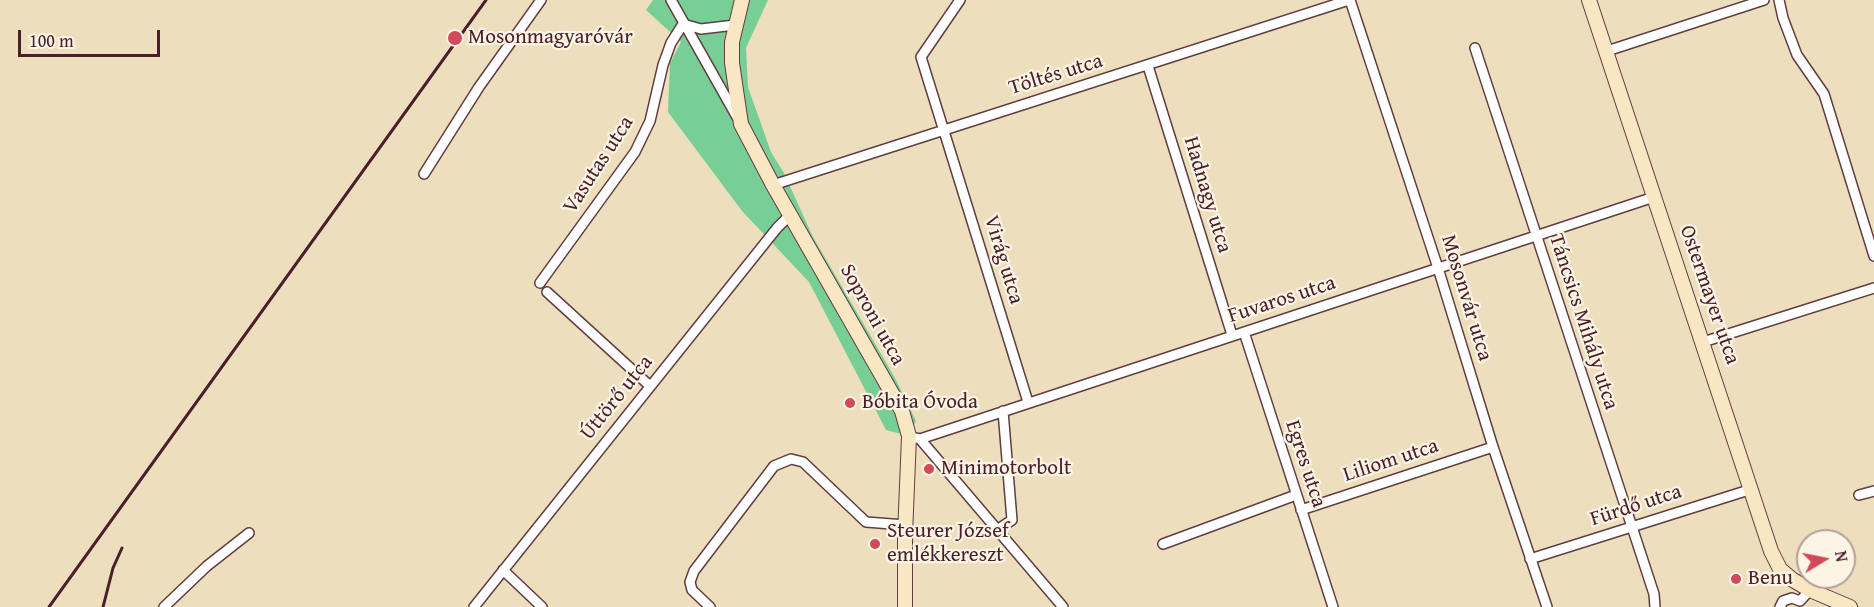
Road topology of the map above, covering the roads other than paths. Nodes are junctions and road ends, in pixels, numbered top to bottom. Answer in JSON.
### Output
{"nodes":[{"id":1,"x":541,"y":0,"type":"edge"},
{"id":2,"x":671,"y":0,"type":"edge"},
{"id":3,"x":742,"y":0,"type":"edge"},
{"id":4,"x":960,"y":0,"type":"edge"},
{"id":5,"x":1350,"y":0,"type":"edge"},
{"id":6,"x":1589,"y":0,"type":"edge"},
{"id":7,"x":1764,"y":0,"type":"edge"},
{"id":8,"x":1779,"y":0,"type":"edge"},
{"id":9,"x":683,"y":24,"type":"junction"},
{"id":10,"x":735,"y":26,"type":"junction"},
{"id":11,"x":1475,"y":48,"type":"dead end"},
{"id":12,"x":1606,"y":51,"type":"junction"},
{"id":13,"x":1148,"y":66,"type":"junction"},
{"id":14,"x":741,"y":124,"type":"junction"},
{"id":15,"x":943,"y":129,"type":"junction"},
{"id":16,"x":423,"y":174,"type":"dead end"},
{"id":17,"x":773,"y":185,"type":"junction"},
{"id":18,"x":1654,"y":197,"type":"junction"},
{"id":19,"x":791,"y":214,"type":"junction"},
{"id":20,"x":1536,"y":235,"type":"junction"},
{"id":21,"x":1874,"y":256,"type":"edge"},
{"id":22,"x":1438,"y":268,"type":"junction"},
{"id":23,"x":540,"y":283,"type":"dead end"},
{"id":24,"x":1874,"y":288,"type":"edge"},
{"id":25,"x":548,"y":292,"type":"dead end"},
{"id":26,"x":1244,"y":332,"type":"junction"},
{"id":27,"x":1232,"y":335,"type":"junction"},
{"id":28,"x":1703,"y":342,"type":"junction"},
{"id":29,"x":650,"y":386,"type":"junction"},
{"id":30,"x":1028,"y":402,"type":"junction"},
{"id":31,"x":1003,"y":411,"type":"junction"},
{"id":32,"x":915,"y":437,"type":"junction"},
{"id":33,"x":1493,"y":447,"type":"junction"},
{"id":34,"x":1752,"y":489,"type":"junction"},
{"id":35,"x":1874,"y":491,"type":"edge"},
{"id":36,"x":1296,"y":495,"type":"junction"},
{"id":37,"x":1859,"y":495,"type":"dead end"},
{"id":38,"x":1301,"y":510,"type":"junction"},
{"id":39,"x":906,"y":525,"type":"junction"},
{"id":40,"x":1631,"y":527,"type":"junction"},
{"id":41,"x":997,"y":530,"type":"junction"},
{"id":42,"x":249,"y":533,"type":"dead end"},
{"id":43,"x":1163,"y":544,"type":"dead end"},
{"id":44,"x":1530,"y":559,"type":"junction"},
{"id":45,"x":503,"y":570,"type":"junction"},
{"id":46,"x":1810,"y":590,"type":"junction"},
{"id":47,"x":1801,"y":604,"type":"edge"},
{"id":48,"x":164,"y":607,"type":"edge"},
{"id":49,"x":474,"y":607,"type":"edge"},
{"id":50,"x":542,"y":607,"type":"edge"},
{"id":51,"x":710,"y":607,"type":"edge"},
{"id":52,"x":905,"y":607,"type":"edge"},
{"id":53,"x":1064,"y":607,"type":"edge"},
{"id":54,"x":1333,"y":607,"type":"edge"},
{"id":55,"x":1547,"y":607,"type":"edge"},
{"id":56,"x":1655,"y":607,"type":"edge"},
{"id":57,"x":1780,"y":607,"type":"edge"},
{"id":58,"x":1850,"y":607,"type":"edge"}],
"edges":[{"from":1,"to":16,"type":"street"},
{"from":2,"to":9,"type":"street"},
{"from":3,"to":10,"type":"street","name":"Soproni utca"},
{"from":4,"to":15,"type":"street","name":"Virág utca"},
{"from":5,"to":13,"type":"street","name":"Töltés utca"},
{"from":5,"to":22,"type":"street","name":"Mosonvár utca"},
{"from":6,"to":12,"type":"street","name":"Ostermayer utca"},
{"from":7,"to":12,"type":"street"},
{"from":8,"to":21,"type":"street"},
{"from":9,"to":10,"type":"street"},
{"from":9,"to":14,"type":"street"},
{"from":9,"to":23,"type":"street","name":"Vasutas utca"},
{"from":10,"to":14,"type":"street","name":"Soproni utca"},
{"from":11,"to":20,"type":"street","name":"Táncsics Mihály utca"},
{"from":12,"to":18,"type":"street","name":"Ostermayer utca"},
{"from":13,"to":15,"type":"street","name":"Töltés utca"},
{"from":13,"to":27,"type":"street","name":"Hadnagy utca"},
{"from":14,"to":17,"type":"street","name":"Soproni utca"},
{"from":15,"to":17,"type":"street","name":"Töltés utca"},
{"from":15,"to":30,"type":"street","name":"Virág utca"},
{"from":17,"to":19,"type":"street","name":"Soproni utca"},
{"from":18,"to":20,"type":"street","name":"Fuvaros utca"},
{"from":18,"to":28,"type":"street","name":"Ostermayer utca"},
{"from":19,"to":29,"type":"street","name":"Úttörő utca"},
{"from":19,"to":32,"type":"street","name":"Soproni utca"},
{"from":20,"to":22,"type":"street","name":"Fuvaros utca"},
{"from":20,"to":40,"type":"street","name":"Táncsics Mihály utca"},
{"from":22,"to":26,"type":"street","name":"Fuvaros utca"},
{"from":22,"to":33,"type":"street","name":"Mosonvár utca"},
{"from":24,"to":28,"type":"street"},
{"from":25,"to":29,"type":"street"},
{"from":26,"to":27,"type":"street","name":"Fuvaros utca"},
{"from":26,"to":36,"type":"street","name":"Egres utca"},
{"from":27,"to":30,"type":"street","name":"Fuvaros utca"},
{"from":28,"to":34,"type":"street","name":"Ostermayer utca"},
{"from":29,"to":45,"type":"street","name":"Úttörő utca"},
{"from":30,"to":31,"type":"street","name":"Fuvaros utca"},
{"from":31,"to":32,"type":"street","name":"Fuvaros utca"},
{"from":31,"to":41,"type":"street"},
{"from":32,"to":39,"type":"street"},
{"from":32,"to":41,"type":"street","name":"Soproni utca"},
{"from":33,"to":38,"type":"street","name":"Liliom utca"},
{"from":33,"to":44,"type":"street","name":"Mosonvár utca"},
{"from":34,"to":40,"type":"street","name":"Fürdő utca"},
{"from":34,"to":46,"type":"street","name":"Ostermayer utca"},
{"from":35,"to":37,"type":"street"},
{"from":36,"to":38,"type":"street","name":"Egres utca"},
{"from":36,"to":43,"type":"street"},
{"from":38,"to":54,"type":"street","name":"Egres utca"},
{"from":39,"to":51,"type":"street"},
{"from":39,"to":52,"type":"street"},
{"from":40,"to":44,"type":"street","name":"Fürdő utca"},
{"from":40,"to":56,"type":"street","name":"Táncsics Mihály utca"},
{"from":41,"to":53,"type":"street","name":"Soproni utca"},
{"from":42,"to":48,"type":"street"},
{"from":44,"to":55,"type":"street","name":"Mosonvár utca"},
{"from":45,"to":49,"type":"street","name":"Úttörő utca"},
{"from":45,"to":50,"type":"street"},
{"from":46,"to":47,"type":"street"},
{"from":46,"to":58,"type":"street","name":"Ostermayer utca"},
{"from":47,"to":57,"type":"street"}]}
